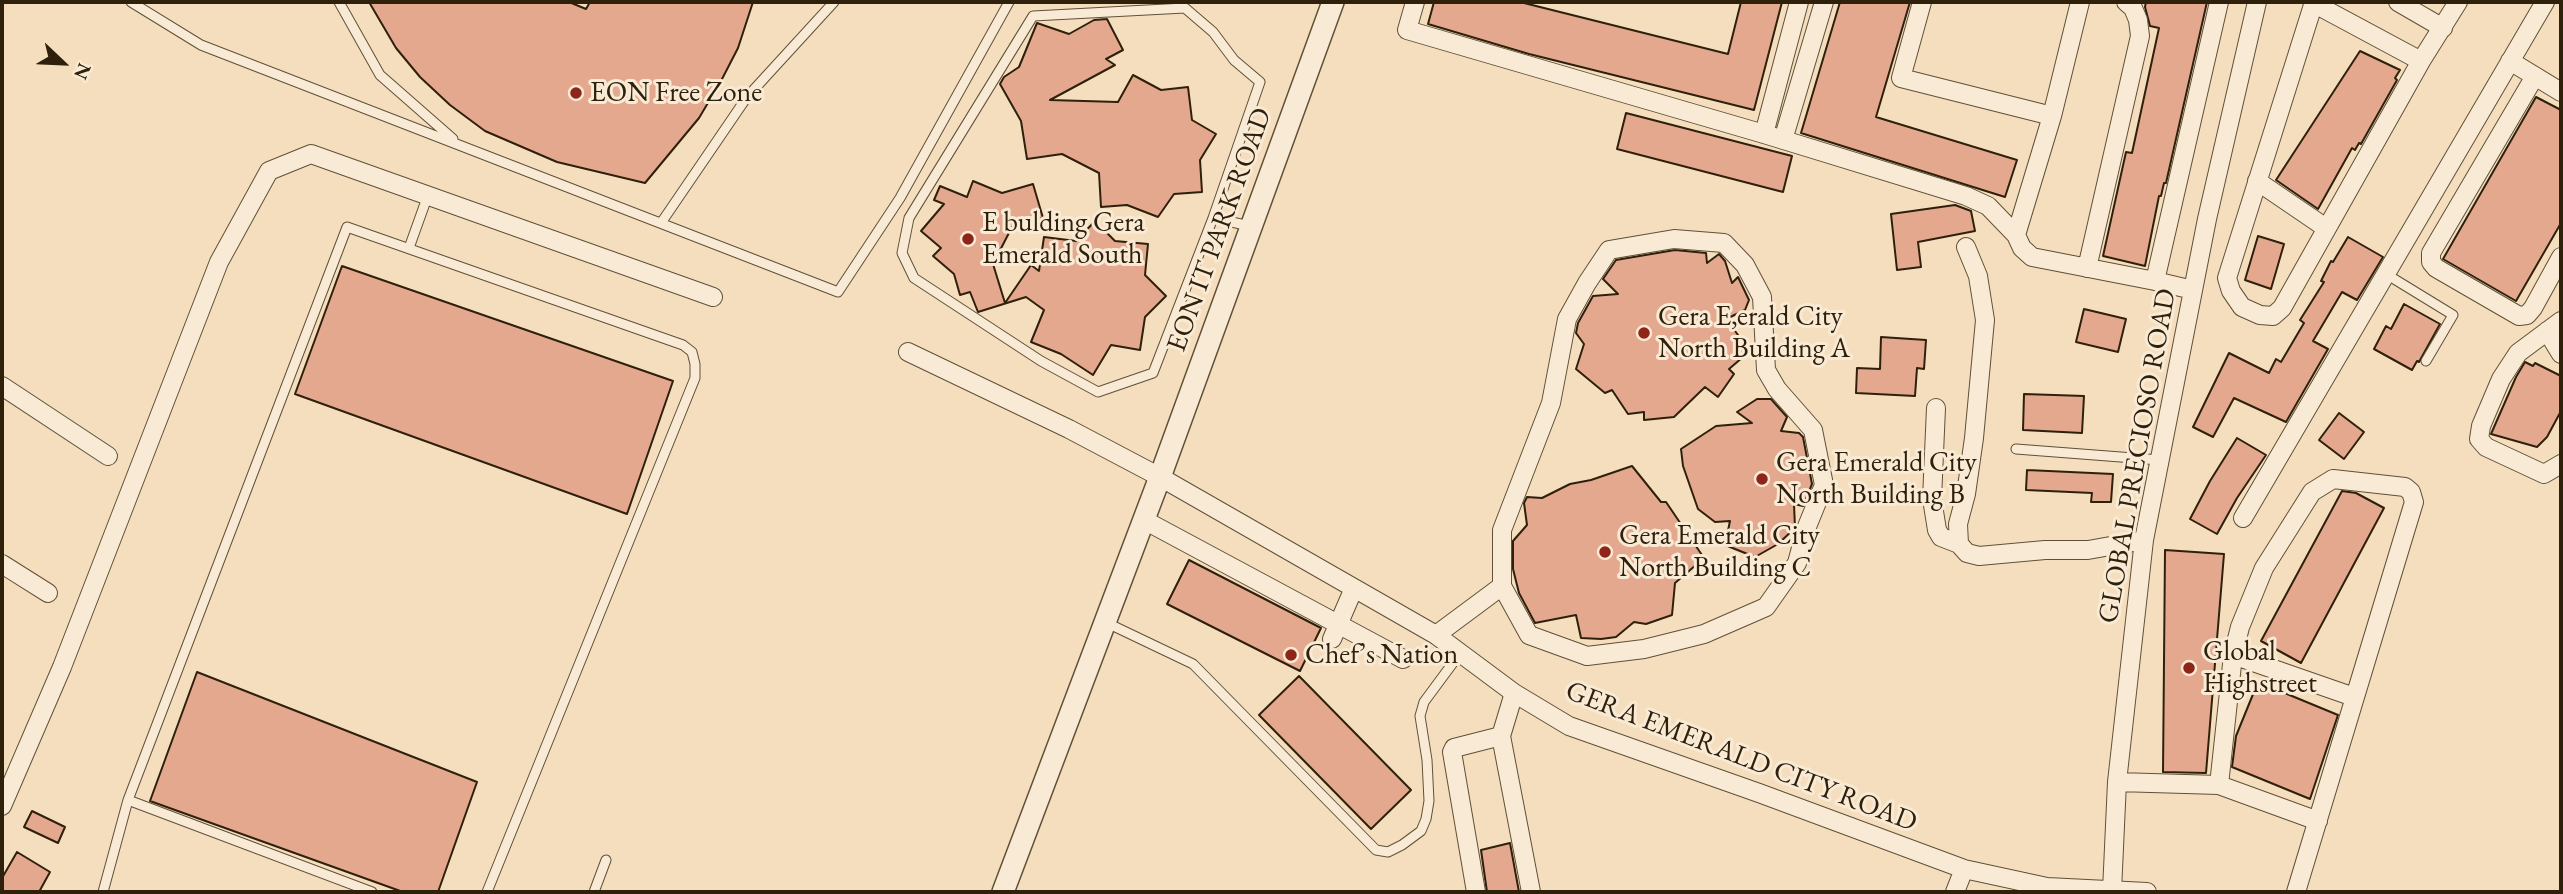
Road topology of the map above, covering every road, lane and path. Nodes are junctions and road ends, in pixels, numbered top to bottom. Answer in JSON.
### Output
{"nodes":[{"id":1,"x":131,"y":2,"type":"edge"},
{"id":2,"x":339,"y":2,"type":"edge"},
{"id":3,"x":834,"y":2,"type":"edge"},
{"id":4,"x":1009,"y":2,"type":"edge"},
{"id":5,"x":1333,"y":2,"type":"edge"},
{"id":6,"x":1415,"y":2,"type":"edge"},
{"id":7,"x":1798,"y":2,"type":"edge"},
{"id":8,"x":1824,"y":2,"type":"edge"},
{"id":9,"x":1922,"y":2,"type":"edge"},
{"id":10,"x":2080,"y":2,"type":"edge"},
{"id":11,"x":2126,"y":2,"type":"edge"},
{"id":12,"x":2219,"y":2,"type":"edge"},
{"id":13,"x":2257,"y":2,"type":"edge"},
{"id":14,"x":2314,"y":2,"type":"edge"},
{"id":15,"x":2398,"y":2,"type":"edge"},
{"id":16,"x":2458,"y":2,"type":"edge"},
{"id":17,"x":2545,"y":2,"type":"edge"},
{"id":18,"x":2443,"y":27,"type":"junction"},
{"id":19,"x":2421,"y":61,"type":"junction"},
{"id":20,"x":2510,"y":61,"type":"junction"},
{"id":21,"x":2535,"y":76,"type":"junction"},
{"id":22,"x":2561,"y":92,"type":"edge"},
{"id":23,"x":2052,"y":116,"type":"junction"},
{"id":24,"x":1764,"y":134,"type":"junction"},
{"id":25,"x":1783,"y":140,"type":"junction"},
{"id":26,"x":458,"y":143,"type":"junction"},
{"id":27,"x":2256,"y":181,"type":"junction"},
{"id":28,"x":428,"y":195,"type":"junction"},
{"id":29,"x":1213,"y":218,"type":"junction"},
{"id":30,"x":661,"y":223,"type":"junction"},
{"id":31,"x":1252,"y":227,"type":"junction"},
{"id":32,"x":2326,"y":228,"type":"junction"},
{"id":33,"x":2016,"y":235,"type":"junction"},
{"id":34,"x":1966,"y":247,"type":"dead end"},
{"id":35,"x":409,"y":248,"type":"junction"},
{"id":36,"x":2561,"y":257,"type":"edge"},
{"id":37,"x":2087,"y":268,"type":"junction"},
{"id":38,"x":2386,"y":274,"type":"junction"},
{"id":39,"x":2155,"y":281,"type":"junction"},
{"id":40,"x":2193,"y":290,"type":"junction"},
{"id":41,"x":713,"y":297,"type":"dead end"},
{"id":42,"x":2554,"y":326,"type":"edge"},
{"id":43,"x":908,"y":352,"type":"dead end"},
{"id":44,"x":2561,"y":354,"type":"edge"},
{"id":45,"x":2426,"y":361,"type":"dead end"},
{"id":46,"x":2,"y":386,"type":"edge"},
{"id":47,"x":1936,"y":408,"type":"dead end"},
{"id":48,"x":2017,"y":449,"type":"dead end"},
{"id":49,"x":108,"y":456,"type":"dead end"},
{"id":50,"x":2160,"y":460,"type":"junction"},
{"id":51,"x":2561,"y":464,"type":"edge"},
{"id":52,"x":1160,"y":477,"type":"junction"},
{"id":53,"x":2243,"y":518,"type":"dead end"},
{"id":54,"x":1144,"y":520,"type":"junction"},
{"id":55,"x":2144,"y":540,"type":"junction"},
{"id":56,"x":1959,"y":544,"type":"junction"},
{"id":57,"x":2,"y":564,"type":"edge"},
{"id":58,"x":1502,"y":586,"type":"junction"},
{"id":59,"x":1354,"y":588,"type":"junction"},
{"id":60,"x":48,"y":593,"type":"dead end"},
{"id":61,"x":1105,"y":622,"type":"junction"},
{"id":62,"x":1335,"y":631,"type":"junction"},
{"id":63,"x":1436,"y":635,"type":"junction"},
{"id":64,"x":1461,"y":652,"type":"junction"},
{"id":65,"x":2233,"y":655,"type":"junction"},
{"id":66,"x":1403,"y":659,"type":"dead end"},
{"id":67,"x":1514,"y":692,"type":"junction"},
{"id":68,"x":2354,"y":697,"type":"junction"},
{"id":69,"x":1502,"y":736,"type":"junction"},
{"id":70,"x":2117,"y":782,"type":"junction"},
{"id":71,"x":2219,"y":785,"type":"junction"},
{"id":72,"x":128,"y":800,"type":"junction"},
{"id":73,"x":2,"y":806,"type":"edge"},
{"id":74,"x":2318,"y":821,"type":"junction"},
{"id":75,"x":606,"y":859,"type":"dead end"},
{"id":76,"x":1964,"y":869,"type":"junction"},
{"id":77,"x":2297,"y":888,"type":"edge"},
{"id":78,"x":2088,"y":891,"type":"edge"},
{"id":79,"x":2112,"y":891,"type":"edge"},
{"id":80,"x":103,"y":892,"type":"edge"},
{"id":81,"x":372,"y":892,"type":"edge"},
{"id":82,"x":487,"y":892,"type":"edge"},
{"id":83,"x":594,"y":892,"type":"edge"},
{"id":84,"x":1003,"y":892,"type":"edge"},
{"id":85,"x":1476,"y":892,"type":"edge"},
{"id":86,"x":1531,"y":892,"type":"edge"},
{"id":87,"x":1955,"y":892,"type":"edge"},
{"id":88,"x":2147,"y":892,"type":"edge"}],
"edges":[{"from":1,"to":26,"type":"lane"},
{"from":2,"to":26,"type":"lane"},
{"from":3,"to":30,"type":"lane"},
{"from":4,"to":30,"type":"lane"},
{"from":5,"to":31,"type":"street","name":"EON IT PARK ROAD"},
{"from":6,"to":24,"type":"street"},
{"from":7,"to":24,"type":"street"},
{"from":8,"to":25,"type":"street"},
{"from":9,"to":23,"type":"street"},
{"from":10,"to":23,"type":"street"},
{"from":11,"to":37,"type":"street"},
{"from":12,"to":39,"type":"street"},
{"from":13,"to":40,"type":"street","name":"GLOBAL PRECIOSO ROAD"},
{"from":14,"to":19,"type":"street"},
{"from":14,"to":27,"type":"street"},
{"from":15,"to":18,"type":"street"},
{"from":16,"to":18,"type":"street"},
{"from":17,"to":20,"type":"street"},
{"from":18,"to":19,"type":"street"},
{"from":19,"to":32,"type":"street"},
{"from":20,"to":21,"type":"street"},
{"from":20,"to":38,"type":"street"},
{"from":21,"to":22,"type":"street"},
{"from":21,"to":36,"type":"street"},
{"from":23,"to":33,"type":"street"},
{"from":24,"to":25,"type":"street"},
{"from":25,"to":33,"type":"street"},
{"from":26,"to":30,"type":"lane"},
{"from":27,"to":32,"type":"street"},
{"from":27,"to":32,"type":"street"},
{"from":28,"to":35,"type":"lane"},
{"from":28,"to":41,"type":"street"},
{"from":28,"to":73,"type":"street"},
{"from":29,"to":29,"type":"lane"},
{"from":29,"to":31,"type":"lane"},
{"from":31,"to":52,"type":"street","name":"EON IT PARK ROAD"},
{"from":33,"to":37,"type":"street"},
{"from":34,"to":56,"type":"street"},
{"from":35,"to":72,"type":"lane"},
{"from":35,"to":82,"type":"lane"},
{"from":37,"to":39,"type":"street"},
{"from":38,"to":45,"type":"lane"},
{"from":38,"to":53,"type":"street"},
{"from":39,"to":40,"type":"street"},
{"from":40,"to":50,"type":"street","name":"GLOBAL PRECIOSO ROAD"},
{"from":42,"to":44,"type":"street"},
{"from":42,"to":51,"type":"street"},
{"from":43,"to":52,"type":"street","name":"GERA EMERALD CITY ROAD"},
{"from":46,"to":49,"type":"street"},
{"from":47,"to":56,"type":"street"},
{"from":48,"to":50,"type":"lane"},
{"from":50,"to":55,"type":"street","name":"GLOBAL PRECIOSO ROAD"},
{"from":52,"to":54,"type":"street","name":"EON IT PARK ROAD"},
{"from":52,"to":59,"type":"street","name":"GERA EMERALD CITY ROAD"},
{"from":54,"to":61,"type":"street","name":"EON IT PARK ROAD"},
{"from":54,"to":62,"type":"street"},
{"from":55,"to":56,"type":"street"},
{"from":55,"to":70,"type":"street","name":"GLOBAL PRECIOSO ROAD"},
{"from":57,"to":60,"type":"street"},
{"from":58,"to":58,"type":"street"},
{"from":58,"to":63,"type":"street"},
{"from":59,"to":62,"type":"street"},
{"from":59,"to":63,"type":"street","name":"GERA EMERALD CITY ROAD"},
{"from":61,"to":64,"type":"lane"},
{"from":61,"to":84,"type":"street","name":"EON IT PARK ROAD"},
{"from":62,"to":66,"type":"street"},
{"from":63,"to":64,"type":"street","name":"GERA EMERALD CITY ROAD"},
{"from":64,"to":67,"type":"street","name":"GERA EMERALD CITY ROAD"},
{"from":65,"to":68,"type":"street"},
{"from":65,"to":68,"type":"street"},
{"from":65,"to":71,"type":"street"},
{"from":67,"to":69,"type":"street"},
{"from":67,"to":76,"type":"street","name":"GERA EMERALD CITY ROAD"},
{"from":68,"to":74,"type":"street"},
{"from":69,"to":85,"type":"street"},
{"from":69,"to":86,"type":"street"},
{"from":70,"to":71,"type":"street"},
{"from":70,"to":79,"type":"street","name":"GLOBAL PRECIOSO ROAD"},
{"from":71,"to":74,"type":"street"},
{"from":72,"to":80,"type":"lane"},
{"from":72,"to":81,"type":"lane"},
{"from":74,"to":77,"type":"street"},
{"from":75,"to":83,"type":"lane"},
{"from":76,"to":78,"type":"street","name":"GERA EMERALD CITY ROAD"},
{"from":76,"to":87,"type":"street"},
{"from":78,"to":79,"type":"street","name":"GERA EMERALD CITY ROAD"},
{"from":79,"to":88,"type":"street"}]}
